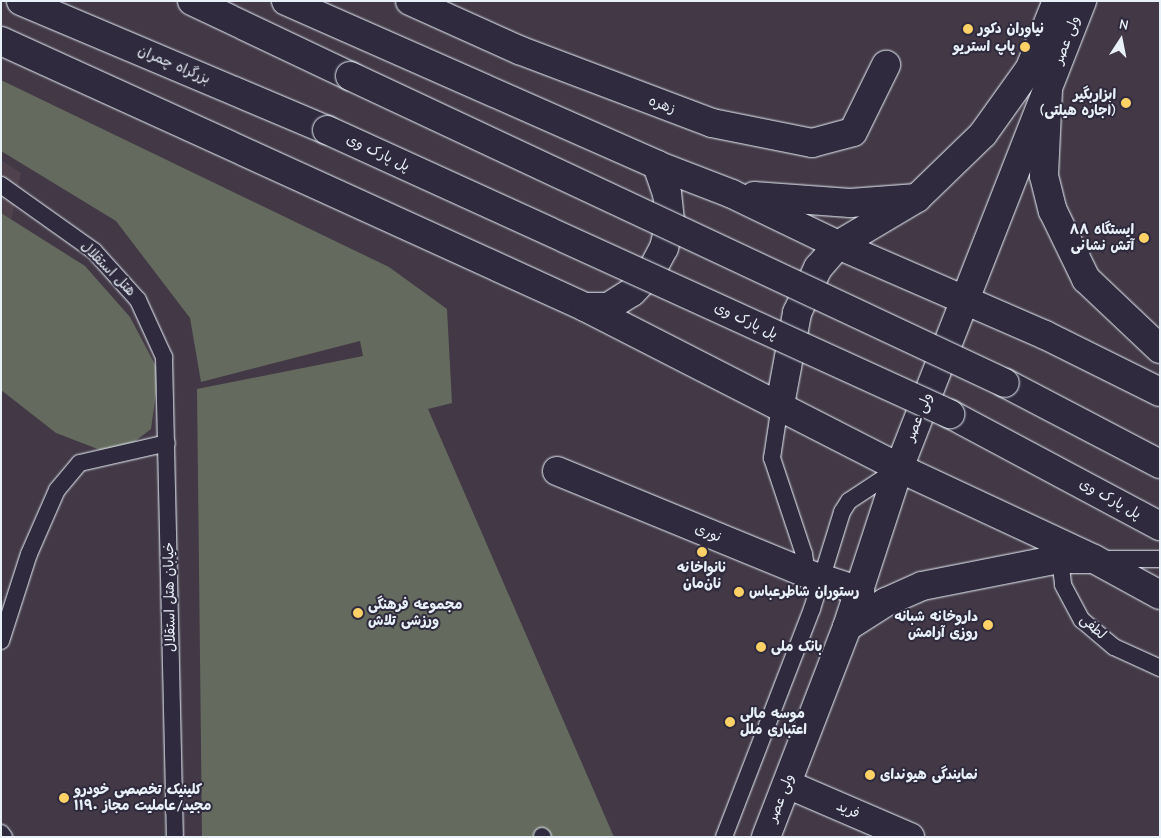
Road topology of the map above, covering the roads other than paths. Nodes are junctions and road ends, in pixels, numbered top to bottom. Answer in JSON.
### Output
{"nodes":[{"id":1,"x":21,"y":1,"type":"edge"},
{"id":2,"x":192,"y":1,"type":"edge"},
{"id":3,"x":286,"y":1,"type":"edge"},
{"id":4,"x":410,"y":1,"type":"edge"},
{"id":5,"x":1057,"y":1,"type":"edge"},
{"id":6,"x":1082,"y":1,"type":"edge"},
{"id":7,"x":1,"y":41,"type":"edge"},
{"id":8,"x":886,"y":65,"type":"dead end"},
{"id":9,"x":1048,"y":90,"type":"junction"},
{"id":10,"x":326,"y":130,"type":"joint"},
{"id":11,"x":657,"y":165,"type":"junction"},
{"id":12,"x":1,"y":185,"type":"edge"},
{"id":13,"x":732,"y":194,"type":"junction"},
{"id":14,"x":917,"y":198,"type":"junction"},
{"id":15,"x":838,"y":245,"type":"junction"},
{"id":16,"x":966,"y":300,"type":"junction"},
{"id":17,"x":585,"y":307,"type":"junction"},
{"id":18,"x":1160,"y":349,"type":"edge"},
{"id":19,"x":164,"y":357,"type":"joint"},
{"id":20,"x":1160,"y":392,"type":"edge"},
{"id":21,"x":780,"y":405,"type":"junction"},
{"id":22,"x":167,"y":443,"type":"junction"},
{"id":23,"x":1160,"y":464,"type":"edge"},
{"id":24,"x":899,"y":468,"type":"junction"},
{"id":25,"x":557,"y":471,"type":"dead end"},
{"id":26,"x":1160,"y":526,"type":"edge"},
{"id":27,"x":1060,"y":559,"type":"junction"},
{"id":28,"x":1094,"y":559,"type":"junction"},
{"id":29,"x":1160,"y":559,"type":"edge"},
{"id":30,"x":814,"y":576,"type":"junction"},
{"id":31,"x":860,"y":591,"type":"junction"},
{"id":32,"x":1160,"y":595,"type":"edge"},
{"id":33,"x":847,"y":627,"type":"junction"},
{"id":34,"x":1,"y":641,"type":"edge"},
{"id":35,"x":1160,"y":668,"type":"edge"},
{"id":36,"x":787,"y":784,"type":"junction"},
{"id":37,"x":1,"y":833,"type":"edge"},
{"id":38,"x":4,"y":837,"type":"edge"},
{"id":39,"x":175,"y":837,"type":"edge"},
{"id":40,"x":724,"y":837,"type":"edge"},
{"id":41,"x":766,"y":837,"type":"edge"},
{"id":42,"x":910,"y":837,"type":"edge"}],
"edges":[{"from":1,"to":10,"type":"main road","name":"بزرگراه چمران"},
{"from":2,"to":23,"type":"main road","bridge":true},
{"from":3,"to":11,"type":"main road"},
{"from":4,"to":8,"type":"main road","name":"زهره"},
{"from":5,"to":14,"type":"main road","name":"ولی عصر"},
{"from":6,"to":9,"type":"main road","name":"ولی عصر"},
{"from":7,"to":17,"type":"main road"},
{"from":9,"to":16,"type":"main road","name":"ولی عصر"},
{"from":9,"to":18,"type":"main road"},
{"from":10,"to":26,"type":"main road","name":"پل پارک وی","bridge":true},
{"from":11,"to":13,"type":"main road"},
{"from":11,"to":17,"type":"main road"},
{"from":12,"to":19,"type":"lane","name":"هتل استقلال"},
{"from":13,"to":14,"type":"main road"},
{"from":13,"to":15,"type":"main road"},
{"from":14,"to":15,"type":"main road","name":"ولی عصر"},
{"from":15,"to":16,"type":"main road"},
{"from":15,"to":21,"type":"main road","name":"ولی عصر"},
{"from":16,"to":20,"type":"main road"},
{"from":16,"to":24,"type":"main road","name":"ولی عصر"},
{"from":17,"to":21,"type":"main road"},
{"from":19,"to":22,"type":"lane","name":"خیابان هتل استقلال"},
{"from":21,"to":24,"type":"main road"},
{"from":21,"to":30,"type":"lane"},
{"from":22,"to":34,"type":"lane"},
{"from":22,"to":39,"type":"lane","name":"خیابان هتل استقلال"},
{"from":24,"to":28,"type":"main road"},
{"from":24,"to":30,"type":"lane"},
{"from":24,"to":31,"type":"main road","name":"ولی عصر"},
{"from":25,"to":30,"type":"main road","name":"نوری"},
{"from":27,"to":28,"type":"main road"},
{"from":27,"to":33,"type":"main road"},
{"from":27,"to":35,"type":"lane","name":"لطفی"},
{"from":28,"to":29,"type":"lane"},
{"from":28,"to":32,"type":"main road"},
{"from":30,"to":31,"type":"main road","name":"نوری"},
{"from":30,"to":40,"type":"lane"},
{"from":31,"to":33,"type":"main road","name":"ولی عصر"},
{"from":33,"to":36,"type":"main road","name":"ولی عصر"},
{"from":36,"to":41,"type":"main road","name":"ولی عصر"},
{"from":36,"to":42,"type":"main road","name":"فرید"},
{"from":37,"to":38,"type":"lane"}]}
